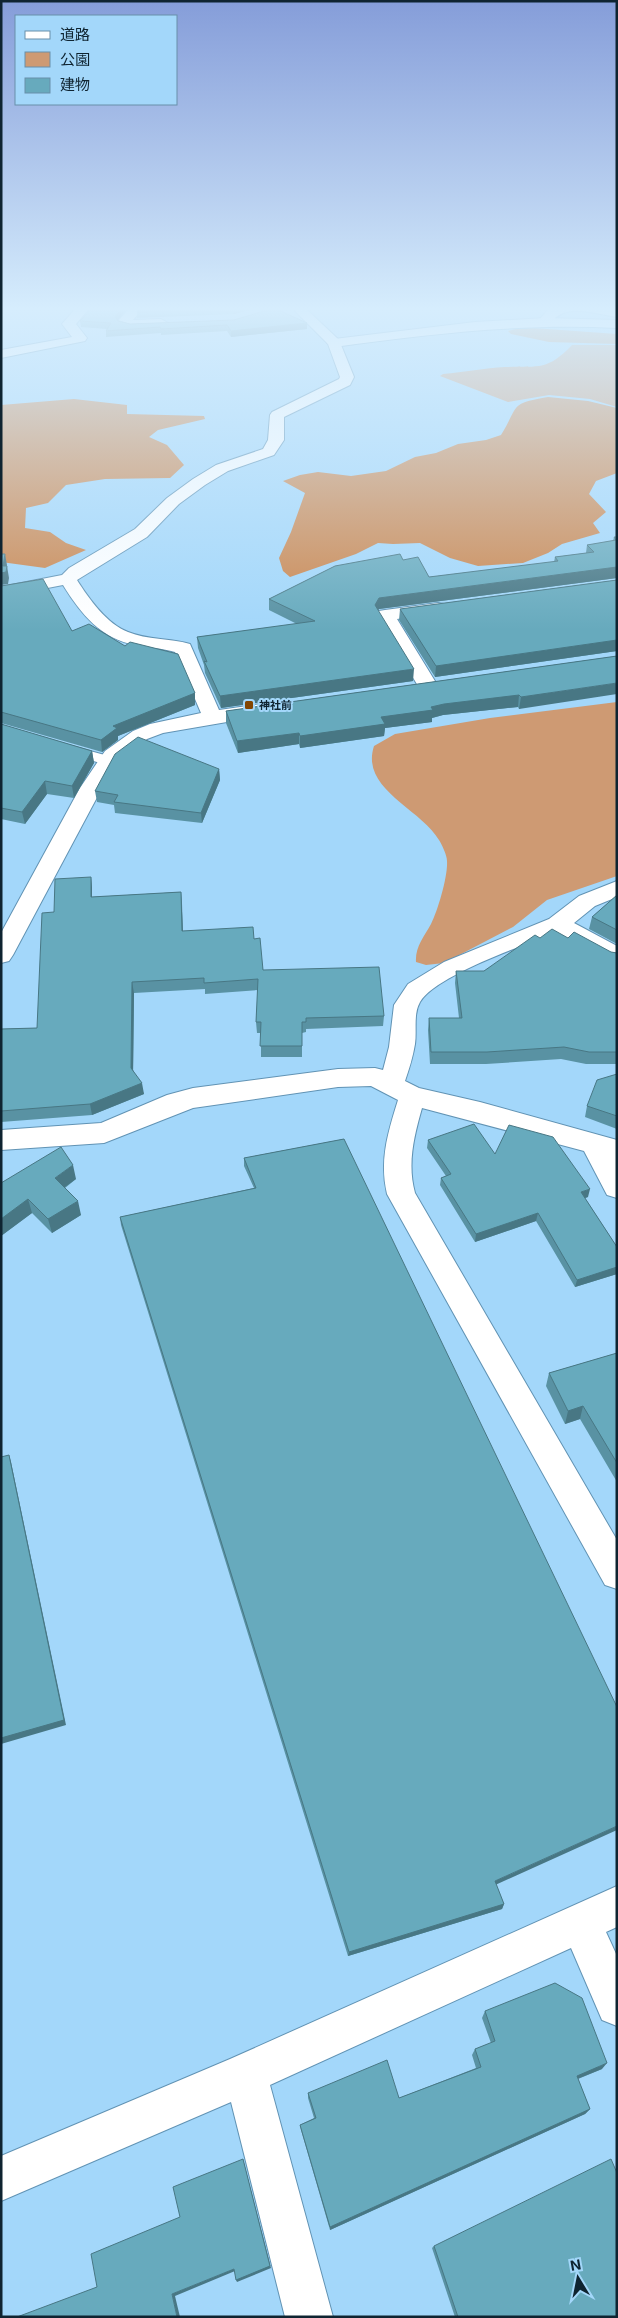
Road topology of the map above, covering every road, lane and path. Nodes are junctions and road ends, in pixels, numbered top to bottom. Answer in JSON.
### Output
{"nodes":[{"id":1,"x":279,"y":414,"type":"edge"},
{"id":2,"x":68,"y":579,"type":"junction"},
{"id":3,"x":1,"y":592,"type":"edge"},
{"id":4,"x":454,"y":606,"type":"edge"},
{"id":5,"x":428,"y":686,"type":"edge"},
{"id":6,"x":281,"y":707,"type":"edge"},
{"id":7,"x":212,"y":717,"type":"junction"},
{"id":8,"x":55,"y":745,"type":"edge"},
{"id":9,"x":107,"y":760,"type":"junction"},
{"id":10,"x":617,"y":888,"type":"edge"},
{"id":11,"x":557,"y":924,"type":"junction"},
{"id":12,"x":6,"y":936,"type":"edge"},
{"id":13,"x":1,"y":955,"type":"edge"},
{"id":14,"x":617,"y":956,"type":"edge"},
{"id":15,"x":402,"y":1091,"type":"junction"},
{"id":16,"x":1,"y":1140,"type":"edge"},
{"id":17,"x":605,"y":1147,"type":"edge"},
{"id":18,"x":617,"y":1187,"type":"edge"},
{"id":19,"x":617,"y":1573,"type":"edge"},
{"id":20,"x":599,"y":1914,"type":"edge"},
{"id":21,"x":617,"y":2005,"type":"edge"},
{"id":22,"x":245,"y":2074,"type":"junction"},
{"id":23,"x":1,"y":2179,"type":"edge"},
{"id":24,"x":309,"y":2317,"type":"edge"}],
"edges":[{"from":1,"to":2,"type":"street"},
{"from":2,"to":3,"type":"street"},
{"from":2,"to":7,"type":"street"},
{"from":4,"to":5,"type":"street"},
{"from":6,"to":7,"type":"street"},
{"from":7,"to":9,"type":"street"},
{"from":8,"to":9,"type":"lane"},
{"from":9,"to":12,"type":"street"},
{"from":10,"to":11,"type":"street"},
{"from":11,"to":14,"type":"street"},
{"from":11,"to":15,"type":"street"},
{"from":12,"to":13,"type":"street"},
{"from":15,"to":16,"type":"street"},
{"from":15,"to":17,"type":"street"},
{"from":15,"to":19,"type":"street"},
{"from":17,"to":18,"type":"street"},
{"from":20,"to":21,"type":"street"},
{"from":20,"to":22,"type":"street"},
{"from":22,"to":23,"type":"street"},
{"from":22,"to":24,"type":"street"}]}
